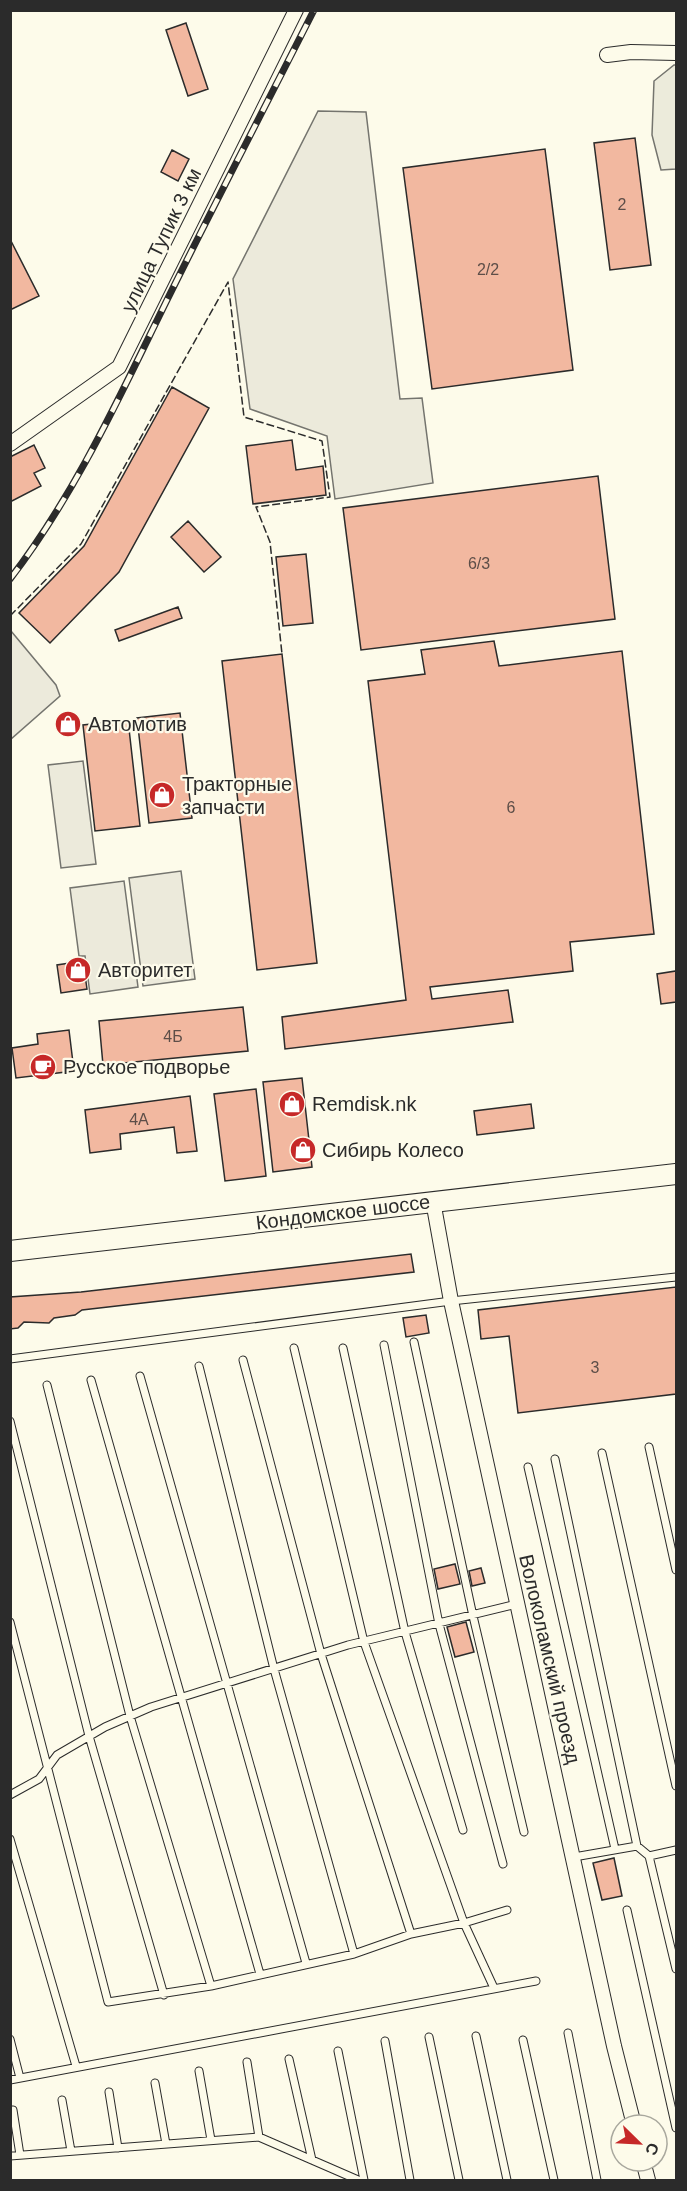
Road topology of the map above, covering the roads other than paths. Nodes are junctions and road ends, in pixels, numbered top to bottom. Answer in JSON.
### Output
{"nodes":[{"id":1,"x":296,"y":10,"type":"edge"},
{"id":2,"x":676,"y":53,"type":"edge"},
{"id":3,"x":608,"y":54,"type":"dead end"},
{"id":4,"x":10,"y":444,"type":"edge"},
{"id":5,"x":676,"y":1174,"type":"edge"},
{"id":6,"x":433,"y":1201,"type":"junction"},
{"id":7,"x":10,"y":1251,"type":"edge"},
{"id":8,"x":676,"y":1277,"type":"edge"},
{"id":9,"x":451,"y":1301,"type":"junction"},
{"id":10,"x":414,"y":1342,"type":"dead end"},
{"id":11,"x":384,"y":1345,"type":"dead end"},
{"id":12,"x":294,"y":1348,"type":"dead end"},
{"id":13,"x":343,"y":1348,"type":"dead end"},
{"id":14,"x":10,"y":1359,"type":"edge"},
{"id":15,"x":243,"y":1360,"type":"dead end"},
{"id":16,"x":199,"y":1366,"type":"dead end"},
{"id":17,"x":140,"y":1376,"type":"dead end"},
{"id":18,"x":91,"y":1380,"type":"dead end"},
{"id":19,"x":47,"y":1385,"type":"dead end"},
{"id":20,"x":10,"y":1421,"type":"edge"},
{"id":21,"x":649,"y":1447,"type":"dead end"},
{"id":22,"x":602,"y":1453,"type":"dead end"},
{"id":23,"x":555,"y":1459,"type":"dead end"},
{"id":24,"x":528,"y":1467,"type":"dead end"},
{"id":25,"x":676,"y":1570,"type":"edge"},
{"id":26,"x":517,"y":1604,"type":"junction"},
{"id":27,"x":473,"y":1616,"type":"junction"},
{"id":28,"x":10,"y":1622,"type":"edge"},
{"id":29,"x":440,"y":1624,"type":"junction"},
{"id":30,"x":405,"y":1632,"type":"junction"},
{"id":31,"x":364,"y":1642,"type":"junction"},
{"id":32,"x":321,"y":1654,"type":"junction"},
{"id":33,"x":274,"y":1669,"type":"junction"},
{"id":34,"x":226,"y":1684,"type":"junction"},
{"id":35,"x":183,"y":1698,"type":"junction"},
{"id":36,"x":130,"y":1716,"type":"junction"},
{"id":37,"x":89,"y":1736,"type":"junction"},
{"id":38,"x":47,"y":1768,"type":"junction"},
{"id":39,"x":676,"y":1786,"type":"edge"},
{"id":40,"x":10,"y":1795,"type":"edge"},
{"id":41,"x":463,"y":1830,"type":"dead end"},
{"id":42,"x":524,"y":1832,"type":"dead end"},
{"id":43,"x":10,"y":1839,"type":"edge"},
{"id":44,"x":637,"y":1846,"type":"junction"},
{"id":45,"x":615,"y":1849,"type":"junction"},
{"id":46,"x":676,"y":1850,"type":"edge"},
{"id":47,"x":649,"y":1856,"type":"junction"},
{"id":48,"x":574,"y":1857,"type":"junction"},
{"id":49,"x":502,"y":1864,"type":"dead end"},
{"id":50,"x":507,"y":1910,"type":"dead end"},
{"id":51,"x":627,"y":1910,"type":"dead end"},
{"id":52,"x":464,"y":1923,"type":"junction"},
{"id":53,"x":411,"y":1934,"type":"junction"},
{"id":54,"x":354,"y":1954,"type":"junction"},
{"id":55,"x":306,"y":1964,"type":"junction"},
{"id":56,"x":676,"y":1969,"type":"edge"},
{"id":57,"x":260,"y":1974,"type":"junction"},
{"id":58,"x":536,"y":1981,"type":"dead end"},
{"id":59,"x":211,"y":1986,"type":"junction"},
{"id":60,"x":494,"y":1988,"type":"junction"},
{"id":61,"x":164,"y":1995,"type":"junction"},
{"id":62,"x":568,"y":2033,"type":"dead end"},
{"id":63,"x":476,"y":2036,"type":"dead end"},
{"id":64,"x":429,"y":2037,"type":"dead end"},
{"id":65,"x":10,"y":2039,"type":"edge"},
{"id":66,"x":523,"y":2040,"type":"dead end"},
{"id":67,"x":385,"y":2041,"type":"dead end"},
{"id":68,"x":338,"y":2051,"type":"dead end"},
{"id":69,"x":290,"y":2059,"type":"dead end"},
{"id":70,"x":247,"y":2061,"type":"dead end"},
{"id":71,"x":75,"y":2066,"type":"junction"},
{"id":72,"x":199,"y":2071,"type":"dead end"},
{"id":73,"x":20,"y":2078,"type":"junction"},
{"id":74,"x":10,"y":2080,"type":"edge"},
{"id":75,"x":155,"y":2083,"type":"dead end"},
{"id":76,"x":109,"y":2092,"type":"dead end"},
{"id":77,"x":62,"y":2100,"type":"dead end"},
{"id":78,"x":13,"y":2110,"type":"dead end"},
{"id":79,"x":631,"y":2113,"type":"edge"},
{"id":80,"x":676,"y":2128,"type":"edge"},
{"id":81,"x":259,"y":2137,"type":"junction"},
{"id":82,"x":211,"y":2140,"type":"junction"},
{"id":83,"x":166,"y":2144,"type":"junction"},
{"id":84,"x":118,"y":2148,"type":"junction"},
{"id":85,"x":71,"y":2151,"type":"junction"},
{"id":86,"x":20,"y":2155,"type":"junction"},
{"id":87,"x":10,"y":2156,"type":"edge"},
{"id":88,"x":312,"y":2160,"type":"junction"},
{"id":89,"x":358,"y":2181,"type":"edge"},
{"id":90,"x":364,"y":2181,"type":"edge"},
{"id":91,"x":410,"y":2181,"type":"edge"},
{"id":92,"x":459,"y":2181,"type":"edge"},
{"id":93,"x":507,"y":2181,"type":"edge"},
{"id":94,"x":554,"y":2181,"type":"edge"},
{"id":95,"x":597,"y":2181,"type":"edge"}],
"edges":[{"from":1,"to":4,"type":"street","name":"улица Тупик 3 км"},
{"from":2,"to":3,"type":"street"},
{"from":5,"to":6,"type":"street","name":"Кондомское шоссе"},
{"from":6,"to":7,"type":"street","name":"Кондомское шоссе"},
{"from":6,"to":9,"type":"street","name":"Волоколамский проезд"},
{"from":8,"to":9,"type":"lane"},
{"from":9,"to":14,"type":"lane"},
{"from":9,"to":26,"type":"street","name":"Волоколамский проезд"},
{"from":10,"to":27,"type":"lane"},
{"from":11,"to":29,"type":"lane"},
{"from":12,"to":31,"type":"lane"},
{"from":13,"to":30,"type":"lane"},
{"from":15,"to":32,"type":"lane"},
{"from":16,"to":33,"type":"lane"},
{"from":17,"to":34,"type":"lane"},
{"from":18,"to":35,"type":"lane"},
{"from":19,"to":36,"type":"lane"},
{"from":20,"to":37,"type":"lane"},
{"from":21,"to":25,"type":"lane"},
{"from":22,"to":39,"type":"lane"},
{"from":23,"to":44,"type":"lane"},
{"from":24,"to":45,"type":"lane"},
{"from":26,"to":27,"type":"lane"},
{"from":26,"to":48,"type":"street","name":"Волоколамский проезд"},
{"from":27,"to":29,"type":"lane"},
{"from":27,"to":42,"type":"lane"},
{"from":28,"to":38,"type":"lane"},
{"from":29,"to":30,"type":"lane"},
{"from":29,"to":49,"type":"lane"},
{"from":30,"to":31,"type":"lane"},
{"from":30,"to":41,"type":"lane"},
{"from":31,"to":32,"type":"lane"},
{"from":31,"to":52,"type":"lane"},
{"from":32,"to":33,"type":"lane"},
{"from":32,"to":53,"type":"lane"},
{"from":33,"to":34,"type":"lane"},
{"from":33,"to":54,"type":"lane"},
{"from":34,"to":35,"type":"lane"},
{"from":34,"to":55,"type":"lane"},
{"from":35,"to":36,"type":"lane"},
{"from":35,"to":57,"type":"lane"},
{"from":36,"to":37,"type":"lane"},
{"from":36,"to":59,"type":"lane"},
{"from":37,"to":38,"type":"lane"},
{"from":37,"to":61,"type":"lane"},
{"from":38,"to":40,"type":"lane"},
{"from":38,"to":61,"type":"lane"},
{"from":43,"to":71,"type":"lane"},
{"from":44,"to":45,"type":"lane"},
{"from":44,"to":47,"type":"lane"},
{"from":45,"to":48,"type":"lane"},
{"from":46,"to":47,"type":"lane"},
{"from":47,"to":56,"type":"lane"},
{"from":48,"to":79,"type":"street","name":"Волоколамский проезд"},
{"from":50,"to":52,"type":"lane"},
{"from":51,"to":80,"type":"lane"},
{"from":52,"to":53,"type":"lane"},
{"from":52,"to":60,"type":"lane"},
{"from":53,"to":54,"type":"lane"},
{"from":54,"to":55,"type":"lane"},
{"from":55,"to":57,"type":"lane"},
{"from":57,"to":59,"type":"lane"},
{"from":58,"to":60,"type":"lane"},
{"from":59,"to":61,"type":"lane"},
{"from":60,"to":71,"type":"lane"},
{"from":62,"to":95,"type":"lane"},
{"from":63,"to":93,"type":"lane"},
{"from":64,"to":92,"type":"lane"},
{"from":65,"to":73,"type":"lane"},
{"from":66,"to":94,"type":"lane"},
{"from":67,"to":91,"type":"lane"},
{"from":68,"to":90,"type":"lane"},
{"from":69,"to":88,"type":"lane"},
{"from":70,"to":81,"type":"lane"},
{"from":71,"to":73,"type":"lane"},
{"from":72,"to":82,"type":"lane"},
{"from":73,"to":74,"type":"lane"},
{"from":75,"to":83,"type":"lane"},
{"from":76,"to":84,"type":"lane"},
{"from":77,"to":85,"type":"lane"},
{"from":78,"to":86,"type":"lane"},
{"from":81,"to":82,"type":"lane"},
{"from":81,"to":88,"type":"lane"},
{"from":82,"to":83,"type":"lane"},
{"from":83,"to":84,"type":"lane"},
{"from":84,"to":85,"type":"lane"},
{"from":85,"to":86,"type":"lane"},
{"from":86,"to":87,"type":"lane"},
{"from":88,"to":89,"type":"lane"}]}
